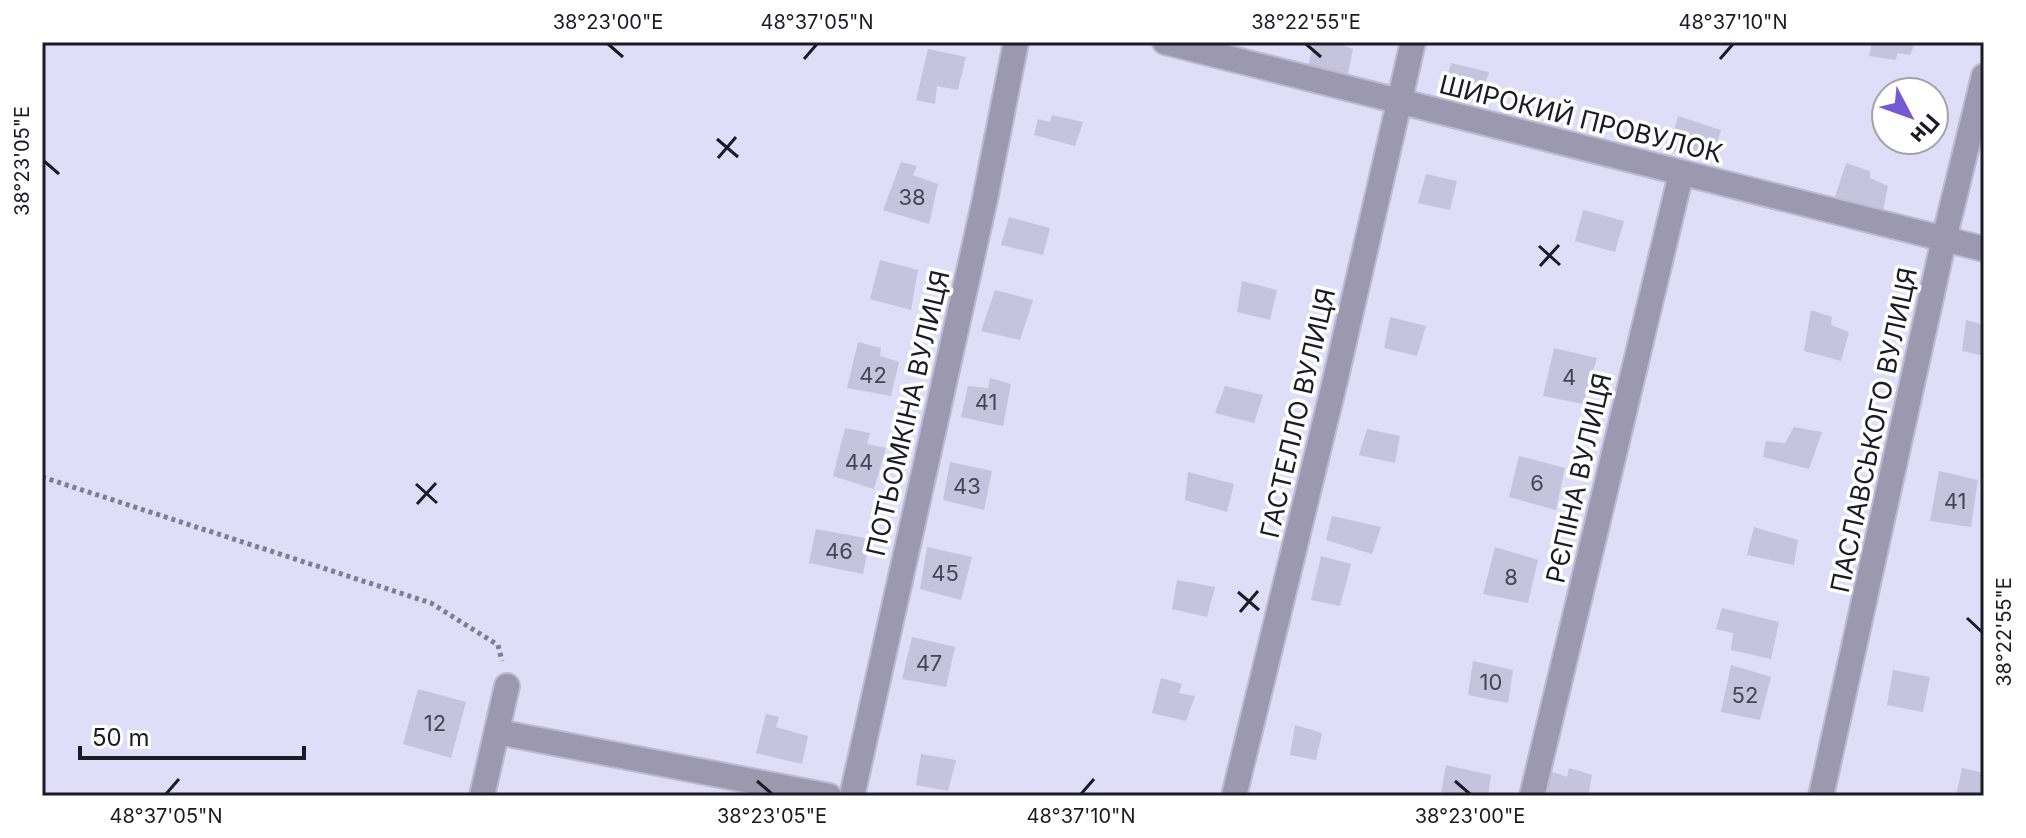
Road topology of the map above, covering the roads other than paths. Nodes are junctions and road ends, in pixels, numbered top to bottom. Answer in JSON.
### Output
{"nodes":[{"id":1,"x":1016,"y":42,"type":"edge"},
{"id":2,"x":1165,"y":42,"type":"edge"},
{"id":3,"x":1413,"y":42,"type":"edge"},
{"id":4,"x":1984,"y":76,"type":"edge"},
{"id":5,"x":1399,"y":102,"type":"junction"},
{"id":6,"x":1681,"y":174,"type":"junction"},
{"id":7,"x":1944,"y":239,"type":"junction"},
{"id":8,"x":1984,"y":249,"type":"edge"},
{"id":9,"x":507,"y":686,"type":"road end"},
{"id":10,"x":498,"y":732,"type":"junction"},
{"id":11,"x":482,"y":796,"type":"edge"},
{"id":12,"x":829,"y":796,"type":"edge"},
{"id":13,"x":852,"y":796,"type":"edge"},
{"id":14,"x":1234,"y":796,"type":"edge"},
{"id":15,"x":1532,"y":796,"type":"edge"},
{"id":16,"x":1821,"y":796,"type":"edge"}],
"edges":[{"from":1,"to":13,"type":"street","name":"ПОТЬОМКІНА ВУЛИЦЯ"},
{"from":2,"to":5,"type":"street","name":"ШИРОКИЙ ПРОВУЛОК"},
{"from":3,"to":5,"type":"street","name":"ГАСТЕЛЛО ВУЛИЦЯ"},
{"from":4,"to":7,"type":"street","name":"ПАСЛАВСЬКОГО ВУЛИЦЯ"},
{"from":5,"to":6,"type":"street","name":"ШИРОКИЙ ПРОВУЛОК"},
{"from":5,"to":14,"type":"street","name":"ГАСТЕЛЛО ВУЛИЦЯ"},
{"from":6,"to":7,"type":"street","name":"ШИРОКИЙ ПРОВУЛОК"},
{"from":6,"to":15,"type":"street","name":"РЄПІНА ВУЛИЦЯ"},
{"from":7,"to":8,"type":"street","name":"ШИРОКИЙ ПРОВУЛОК"},
{"from":7,"to":16,"type":"street","name":"ПАСЛАВСЬКОГО ВУЛИЦЯ"},
{"from":9,"to":10,"type":"street"},
{"from":10,"to":11,"type":"street"},
{"from":10,"to":12,"type":"street"}]}
